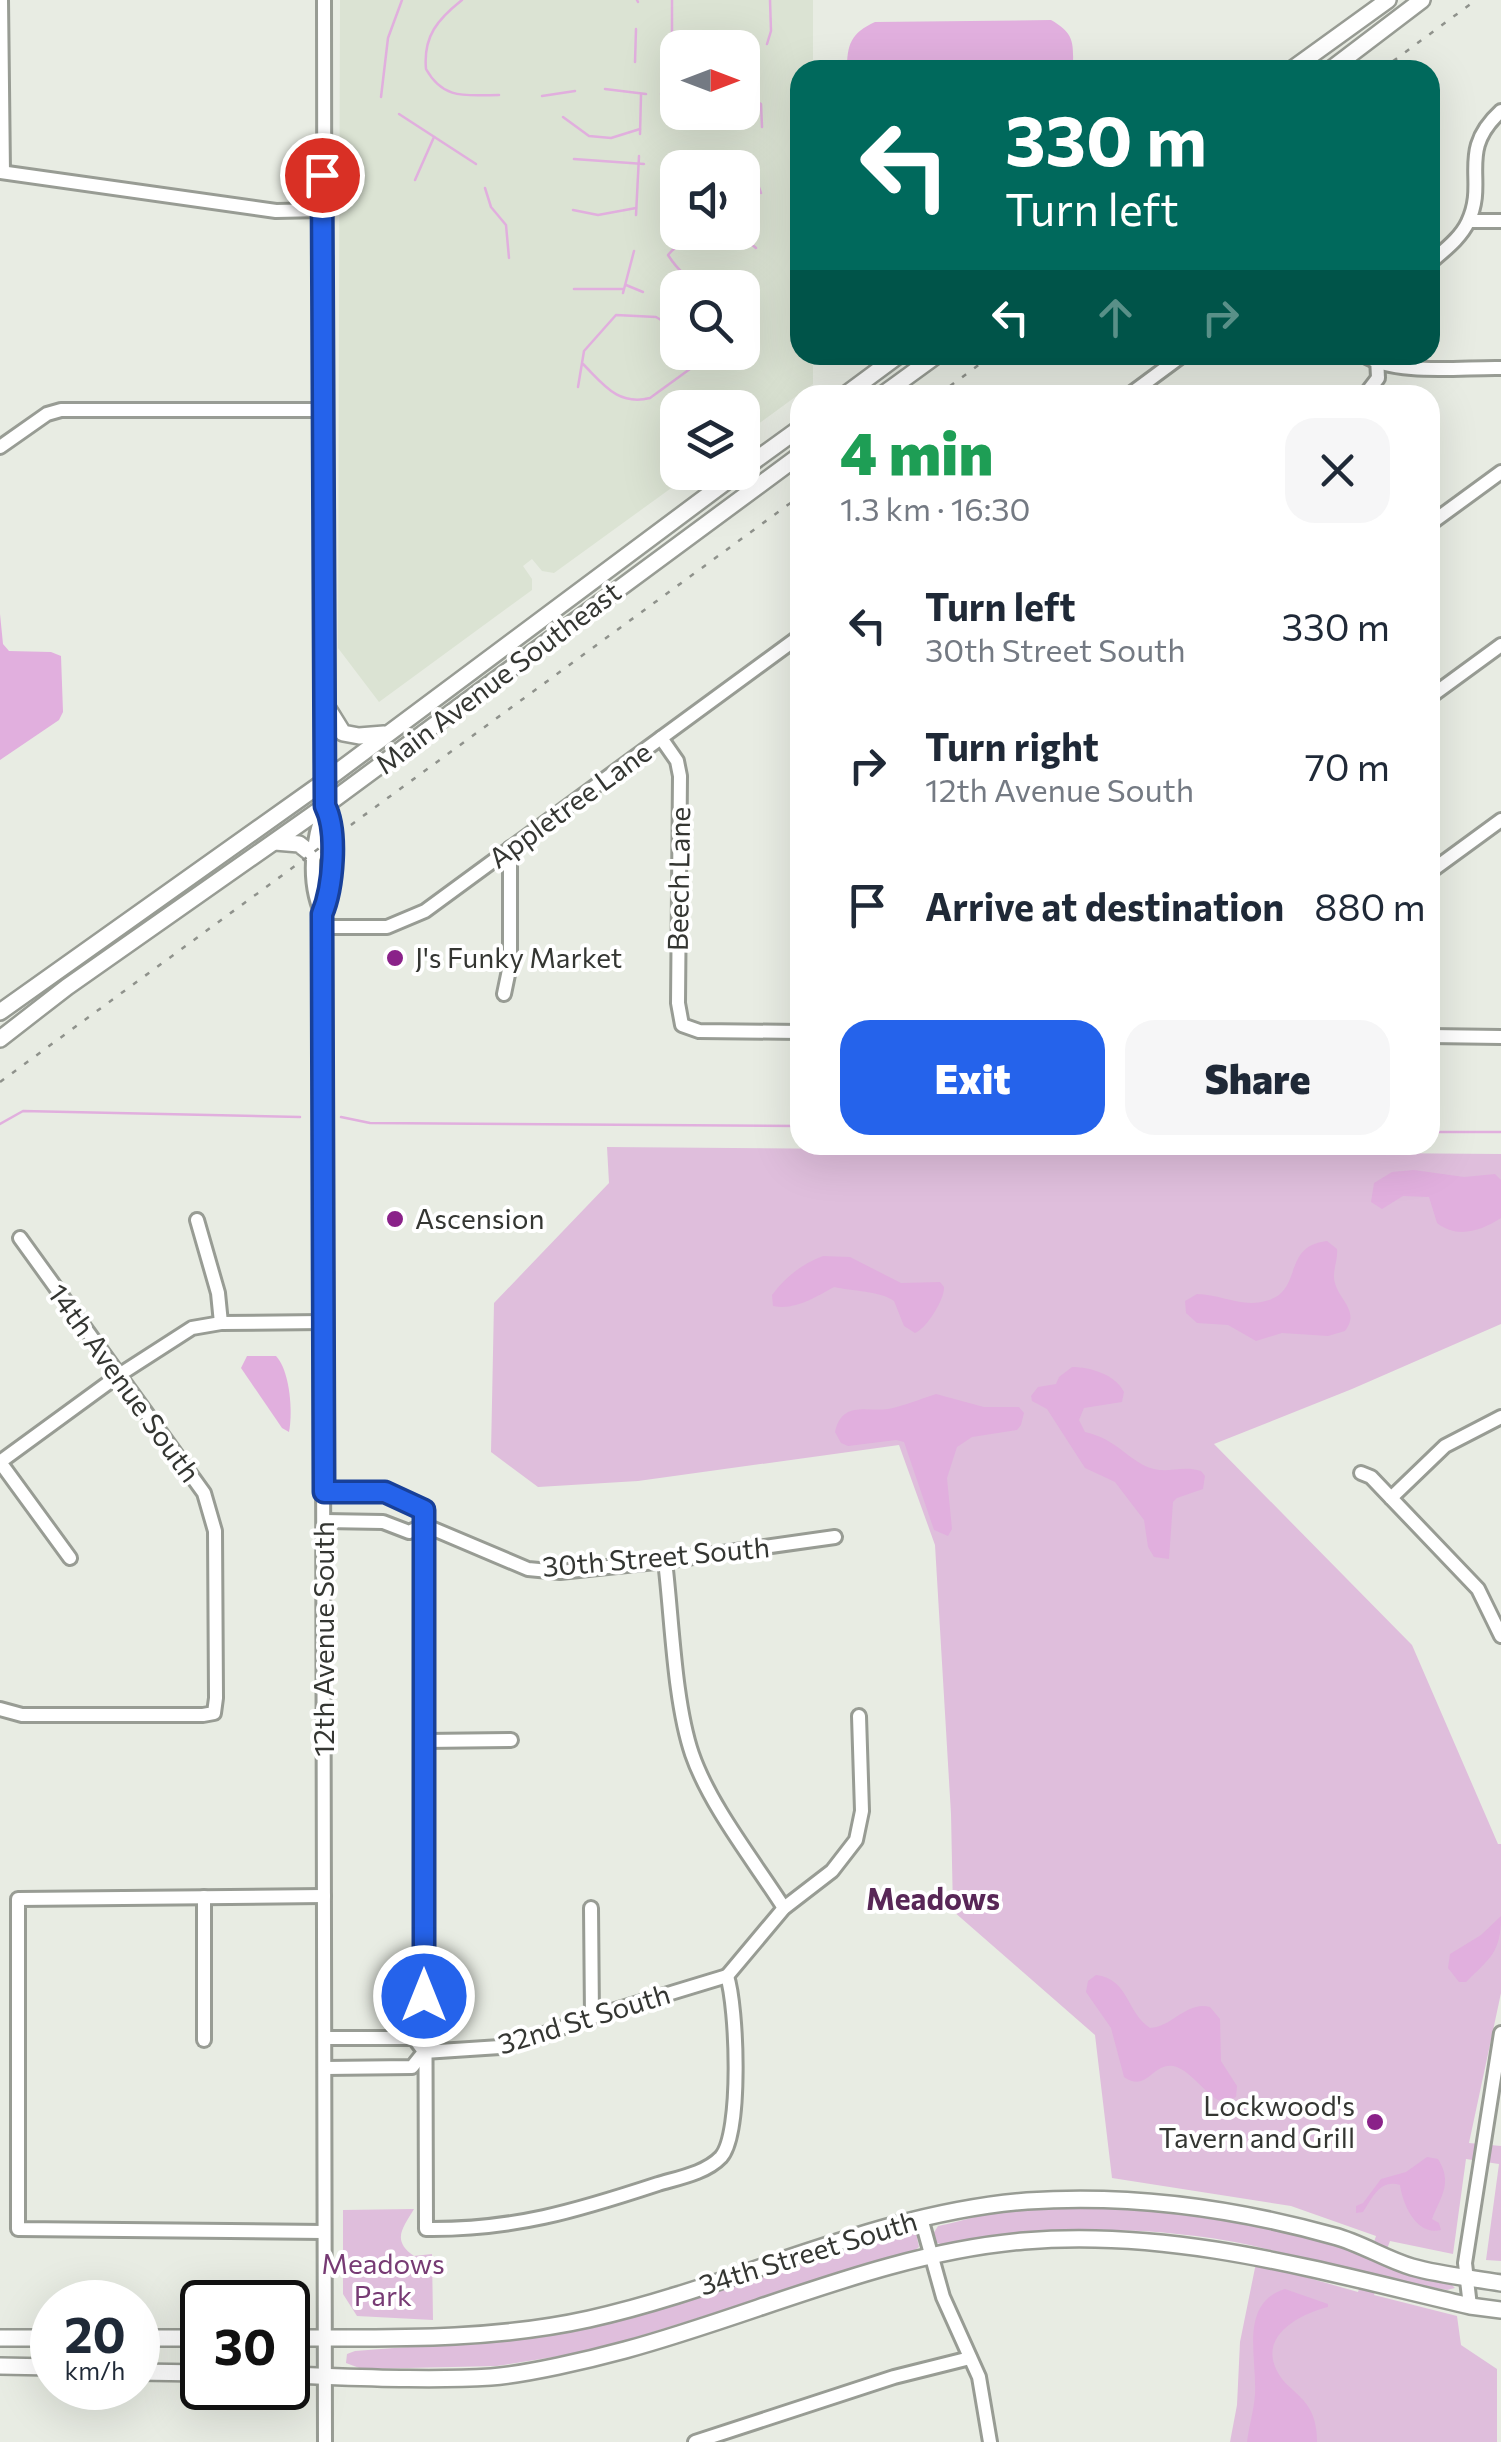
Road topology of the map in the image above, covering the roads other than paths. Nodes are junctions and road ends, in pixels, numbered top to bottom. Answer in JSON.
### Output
{"nodes":[{"id":1,"x":1,"y":0,"type":"edge"},
{"id":2,"x":324,"y":0,"type":"edge"},
{"id":3,"x":1388,"y":0,"type":"edge"},
{"id":4,"x":1422,"y":0,"type":"edge"},
{"id":5,"x":1356,"y":24,"type":"junction"},
{"id":6,"x":1368,"y":40,"type":"junction"},
{"id":7,"x":1304,"y":60,"type":"edge"},
{"id":8,"x":1343,"y":60,"type":"edge"},
{"id":9,"x":1501,"y":112,"type":"edge"},
{"id":10,"x":1,"y":172,"type":"edge"},
{"id":11,"x":322,"y":210,"type":"junction"},
{"id":12,"x":1469,"y":221,"type":"junction"},
{"id":13,"x":1501,"y":221,"type":"edge"},
{"id":14,"x":1440,"y":253,"type":"edge"},
{"id":15,"x":1440,"y":364,"type":"edge"},
{"id":16,"x":886,"y":365,"type":"edge"},
{"id":17,"x":922,"y":365,"type":"edge"},
{"id":18,"x":1170,"y":365,"type":"edge"},
{"id":19,"x":1501,"y":368,"type":"edge"},
{"id":20,"x":858,"y":385,"type":"edge"},
{"id":21,"x":896,"y":385,"type":"edge"},
{"id":22,"x":1142,"y":385,"type":"edge"},
{"id":23,"x":323,"y":410,"type":"junction"},
{"id":24,"x":790,"y":435,"type":"edge"},
{"id":25,"x":0,"y":447,"type":"edge"},
{"id":26,"x":760,"y":457,"type":"edge"},
{"id":27,"x":790,"y":462,"type":"edge"},
{"id":28,"x":1501,"y":472,"type":"edge"},
{"id":29,"x":715,"y":490,"type":"edge"},
{"id":30,"x":1440,"y":517,"type":"edge"},
{"id":31,"x":790,"y":643,"type":"edge"},
{"id":32,"x":1501,"y":645,"type":"edge"},
{"id":33,"x":1440,"y":690,"type":"edge"},
{"id":34,"x":325,"y":704,"type":"junction"},
{"id":35,"x":388,"y":734,"type":"junction"},
{"id":36,"x":661,"y":738,"type":"junction"},
{"id":37,"x":325,"y":781,"type":"junction"},
{"id":38,"x":325,"y":806,"type":"junction"},
{"id":39,"x":1501,"y":820,"type":"edge"},
{"id":40,"x":274,"y":842,"type":"junction"},
{"id":41,"x":510,"y":848,"type":"junction"},
{"id":42,"x":313,"y":856,"type":"junction"},
{"id":43,"x":1440,"y":865,"type":"edge"},
{"id":44,"x":322,"y":921,"type":"junction"},
{"id":45,"x":504,"y":994,"type":"dead end"},
{"id":46,"x":0,"y":1012,"type":"edge"},
{"id":47,"x":790,"y":1032,"type":"edge"},
{"id":48,"x":1440,"y":1036,"type":"edge"},
{"id":49,"x":1501,"y":1036,"type":"edge"},
{"id":50,"x":0,"y":1039,"type":"edge"},
{"id":51,"x":196,"y":1220,"type":"dead end"},
{"id":52,"x":20,"y":1238,"type":"dead end"},
{"id":53,"x":221,"y":1322,"type":"junction"},
{"id":54,"x":323,"y":1322,"type":"junction"},
{"id":55,"x":119,"y":1375,"type":"junction"},
{"id":56,"x":1501,"y":1417,"type":"edge"},
{"id":57,"x":0,"y":1462,"type":"edge"},
{"id":58,"x":1361,"y":1472,"type":"dead end"},
{"id":59,"x":324,"y":1492,"type":"junction"},
{"id":60,"x":1390,"y":1498,"type":"junction"},
{"id":61,"x":324,"y":1521,"type":"junction"},
{"id":62,"x":424,"y":1526,"type":"junction"},
{"id":63,"x":835,"y":1537,"type":"dead end"},
{"id":64,"x":70,"y":1558,"type":"dead end"},
{"id":65,"x":665,"y":1561,"type":"junction"},
{"id":66,"x":1501,"y":1636,"type":"edge"},
{"id":67,"x":0,"y":1709,"type":"edge"},
{"id":68,"x":859,"y":1716,"type":"dead end"},
{"id":69,"x":511,"y":1740,"type":"dead end"},
{"id":70,"x":424,"y":1741,"type":"junction"},
{"id":71,"x":324,"y":1896,"type":"junction"},
{"id":72,"x":204,"y":1897,"type":"junction"},
{"id":73,"x":591,"y":1908,"type":"dead end"},
{"id":74,"x":784,"y":1908,"type":"junction"},
{"id":75,"x":727,"y":1976,"type":"junction"},
{"id":76,"x":592,"y":2017,"type":"junction"},
{"id":77,"x":1501,"y":2032,"type":"edge"},
{"id":78,"x":325,"y":2038,"type":"junction"},
{"id":79,"x":204,"y":2040,"type":"dead end"},
{"id":80,"x":424,"y":2052,"type":"junction"},
{"id":81,"x":325,"y":2068,"type":"junction"},
{"id":82,"x":920,"y":2218,"type":"junction"},
{"id":83,"x":324,"y":2232,"type":"junction"},
{"id":84,"x":930,"y":2255,"type":"junction"},
{"id":85,"x":1466,"y":2278,"type":"junction"},
{"id":86,"x":1501,"y":2283,"type":"edge"},
{"id":87,"x":1470,"y":2306,"type":"junction"},
{"id":88,"x":1501,"y":2310,"type":"edge"},
{"id":89,"x":0,"y":2338,"type":"edge"},
{"id":90,"x":30,"y":2338,"type":"edge"},
{"id":91,"x":310,"y":2338,"type":"edge"},
{"id":92,"x":324,"y":2338,"type":"junction"},
{"id":93,"x":970,"y":2358,"type":"junction"},
{"id":94,"x":0,"y":2366,"type":"edge"},
{"id":95,"x":30,"y":2367,"type":"edge"},
{"id":96,"x":310,"y":2376,"type":"edge"},
{"id":97,"x":324,"y":2376,"type":"junction"},
{"id":98,"x":325,"y":2442,"type":"edge"},
{"id":99,"x":695,"y":2442,"type":"edge"},
{"id":100,"x":990,"y":2442,"type":"edge"}],
"edges":[{"from":1,"to":10,"type":"street"},
{"from":2,"to":11,"type":"street","name":"12th Avenue South"},
{"from":3,"to":5,"type":"main road"},
{"from":4,"to":6,"type":"main road"},
{"from":5,"to":6,"type":"street"},
{"from":5,"to":7,"type":"main road"},
{"from":6,"to":8,"type":"main road"},
{"from":9,"to":12,"type":"street"},
{"from":10,"to":11,"type":"street"},
{"from":11,"to":23,"type":"street","name":"12th Avenue South"},
{"from":12,"to":13,"type":"street"},
{"from":12,"to":14,"type":"street"},
{"from":15,"to":19,"type":"street"},
{"from":16,"to":20,"type":"main road"},
{"from":17,"to":21,"type":"main road"},
{"from":18,"to":22,"type":"street"},
{"from":23,"to":25,"type":"street"},
{"from":23,"to":34,"type":"street","name":"12th Avenue South"},
{"from":24,"to":26,"type":"main road","name":"Main Avenue Southeast"},
{"from":27,"to":38,"type":"main road","name":"Main Avenue Southeast"},
{"from":28,"to":30,"type":"street"},
{"from":29,"to":35,"type":"main road","name":"Main Avenue Southeast"},
{"from":31,"to":36,"type":"street","name":"Appletree Lane"},
{"from":32,"to":33,"type":"street"},
{"from":34,"to":35,"type":"main road"},
{"from":34,"to":37,"type":"street","name":"12th Avenue South"},
{"from":35,"to":37,"type":"main road","name":"Main Avenue Southeast"},
{"from":36,"to":41,"type":"street","name":"Appletree Lane"},
{"from":36,"to":47,"type":"street","name":"Beech Lane"},
{"from":37,"to":38,"type":"street","name":"12th Avenue South"},
{"from":37,"to":46,"type":"main road","name":"Main Avenue Southeast"},
{"from":38,"to":40,"type":"main road","name":"Main Avenue Southeast"},
{"from":38,"to":42,"type":"street"},
{"from":38,"to":44,"type":"street","name":"12th Avenue South"},
{"from":39,"to":43,"type":"street"},
{"from":40,"to":42,"type":"main road"},
{"from":40,"to":50,"type":"main road","name":"Main Avenue Southeast"},
{"from":41,"to":44,"type":"street","name":"Appletree Lane"},
{"from":41,"to":45,"type":"street"},
{"from":42,"to":44,"type":"street"},
{"from":44,"to":54,"type":"street","name":"12th Avenue South"},
{"from":48,"to":49,"type":"street"},
{"from":51,"to":53,"type":"street"},
{"from":52,"to":55,"type":"street","name":"14th Avenue South"},
{"from":53,"to":54,"type":"street"},
{"from":53,"to":55,"type":"street"},
{"from":54,"to":59,"type":"street","name":"12th Avenue South"},
{"from":55,"to":57,"type":"street"},
{"from":55,"to":67,"type":"street","name":"14th Avenue South"},
{"from":56,"to":60,"type":"street"},
{"from":57,"to":64,"type":"street"},
{"from":58,"to":60,"type":"street"},
{"from":59,"to":61,"type":"street","name":"12th Avenue South"},
{"from":59,"to":62,"type":"street"},
{"from":60,"to":66,"type":"street"},
{"from":61,"to":62,"type":"street","name":"30th Street South"},
{"from":61,"to":71,"type":"street","name":"12th Avenue South"},
{"from":62,"to":65,"type":"street","name":"30th Street South"},
{"from":62,"to":70,"type":"street"},
{"from":63,"to":65,"type":"street","name":"30th Street South"},
{"from":65,"to":74,"type":"street"},
{"from":68,"to":74,"type":"street"},
{"from":69,"to":70,"type":"street"},
{"from":70,"to":80,"type":"street"},
{"from":71,"to":72,"type":"street"},
{"from":71,"to":78,"type":"street","name":"12th Avenue South"},
{"from":72,"to":79,"type":"street"},
{"from":72,"to":83,"type":"street"},
{"from":73,"to":76,"type":"street"},
{"from":74,"to":75,"type":"street"},
{"from":75,"to":76,"type":"street","name":"32nd St South"},
{"from":75,"to":80,"type":"street"},
{"from":76,"to":80,"type":"street","name":"32nd St South"},
{"from":77,"to":85,"type":"street"},
{"from":78,"to":80,"type":"street"},
{"from":78,"to":81,"type":"street","name":"12th Avenue South"},
{"from":80,"to":81,"type":"street","name":"32nd St South"},
{"from":81,"to":83,"type":"street","name":"12th Avenue South"},
{"from":82,"to":84,"type":"street"},
{"from":82,"to":85,"type":"main road","name":"34th Street South"},
{"from":82,"to":92,"type":"main road","name":"34th Street South"},
{"from":83,"to":92,"type":"street","name":"12th Avenue South"},
{"from":84,"to":87,"type":"main road","name":"34th Street South"},
{"from":84,"to":93,"type":"street"},
{"from":84,"to":97,"type":"main road","name":"34th Street South"},
{"from":85,"to":86,"type":"main road","name":"34th Street South"},
{"from":85,"to":87,"type":"street"},
{"from":87,"to":88,"type":"main road","name":"34th Street South"},
{"from":89,"to":90,"type":"main road"},
{"from":91,"to":92,"type":"main road","name":"34th Street South"},
{"from":92,"to":97,"type":"street","name":"12th Avenue South"},
{"from":93,"to":99,"type":"street"},
{"from":93,"to":100,"type":"street"},
{"from":94,"to":95,"type":"main road"},
{"from":96,"to":97,"type":"main road","name":"34th Street South"},
{"from":97,"to":98,"type":"street","name":"12th Avenue South"}]}
